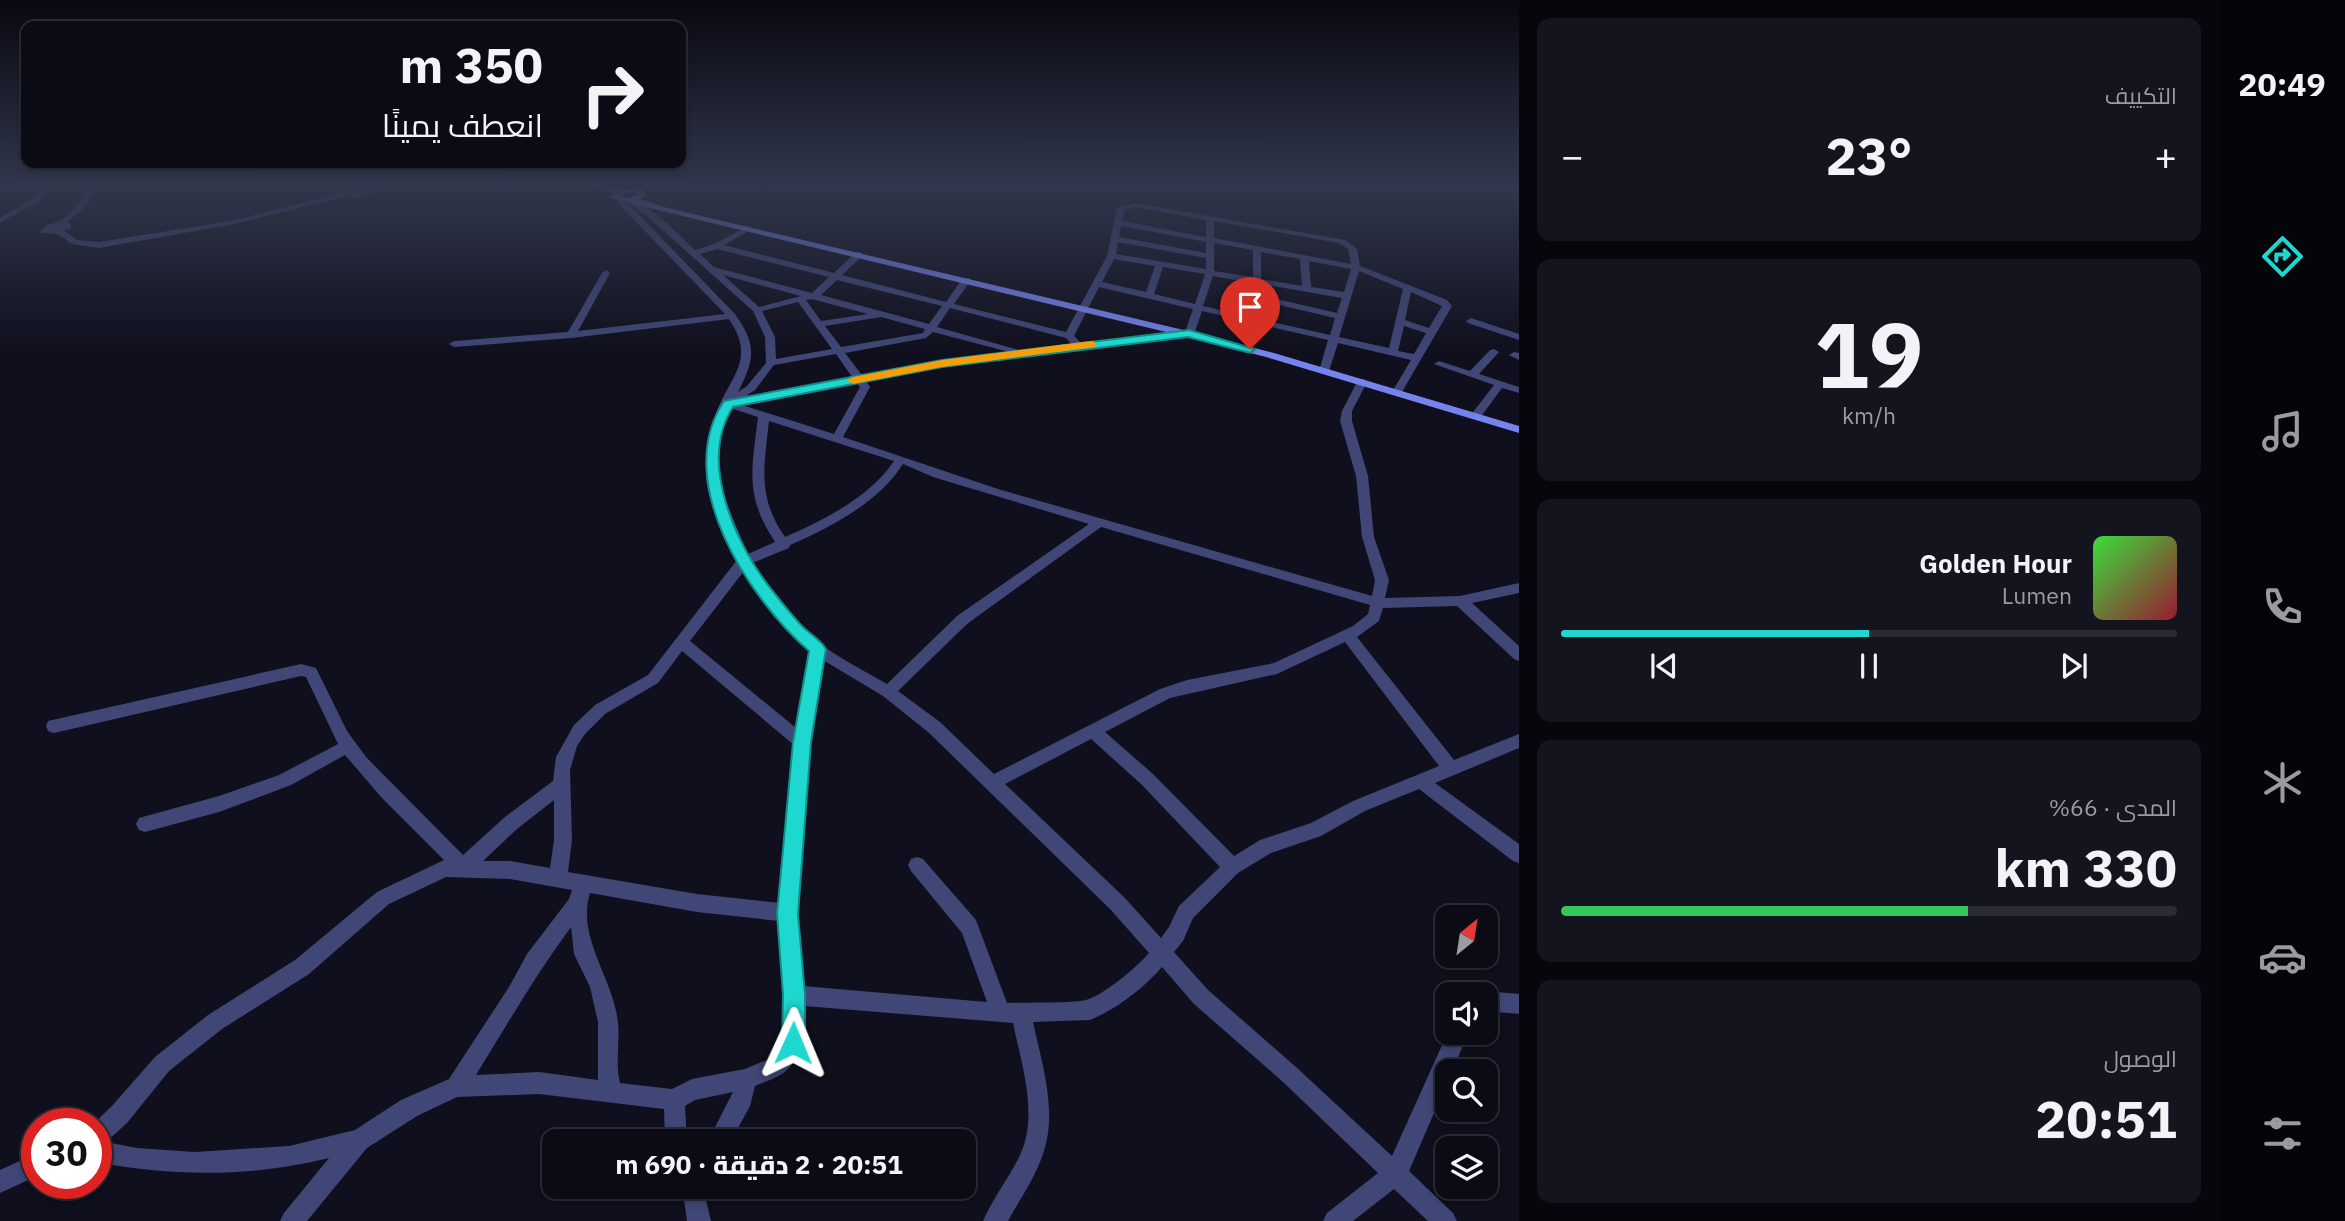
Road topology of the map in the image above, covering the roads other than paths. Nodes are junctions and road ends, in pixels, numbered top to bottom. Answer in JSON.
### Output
{"nodes":[{"id":1,"x":1210,"y":239,"type":"edge"},
{"id":2,"x":73,"y":240,"type":"edge"},
{"id":3,"x":129,"y":240,"type":"edge"},
{"id":4,"x":660,"y":240,"type":"edge"},
{"id":5,"x":679,"y":240,"type":"edge"},
{"id":6,"x":727,"y":240,"type":"edge"},
{"id":7,"x":799,"y":240,"type":"edge"},
{"id":8,"x":1116,"y":240,"type":"edge"},
{"id":9,"x":1121,"y":240,"type":"edge"},
{"id":10,"x":1215,"y":240,"type":"edge"},
{"id":11,"x":1330,"y":240,"type":"edge"},
{"id":12,"x":717,"y":246,"type":"junction"},
{"id":13,"x":1257,"y":248,"type":"junction"},
{"id":14,"x":694,"y":253,"type":"junction"},
{"id":15,"x":859,"y":254,"type":"junction"},
{"id":16,"x":1111,"y":256,"type":"junction"},
{"id":17,"x":1210,"y":256,"type":"junction"},
{"id":18,"x":1304,"y":257,"type":"junction"},
{"id":19,"x":1160,"y":264,"type":"junction"},
{"id":20,"x":1356,"y":267,"type":"junction"},
{"id":21,"x":712,"y":269,"type":"junction"},
{"id":22,"x":606,"y":272,"type":"dead end"},
{"id":23,"x":1210,"y":272,"type":"junction"},
{"id":24,"x":836,"y":276,"type":"junction"},
{"id":25,"x":966,"y":280,"type":"junction"},
{"id":26,"x":1257,"y":281,"type":"junction"},
{"id":27,"x":1097,"y":285,"type":"junction"},
{"id":28,"x":1408,"y":286,"type":"junction"},
{"id":29,"x":1307,"y":289,"type":"junction"},
{"id":30,"x":816,"y":295,"type":"junction"},
{"id":31,"x":1149,"y":296,"type":"junction"},
{"id":32,"x":1348,"y":296,"type":"junction"},
{"id":33,"x":1255,"y":297,"type":"junction"},
{"id":34,"x":801,"y":300,"type":"junction"},
{"id":35,"x":947,"y":304,"type":"junction"},
{"id":36,"x":1199,"y":307,"type":"junction"},
{"id":37,"x":1084,"y":309,"type":"junction"},
{"id":38,"x":757,"y":310,"type":"junction"},
{"id":39,"x":886,"y":314,"type":"junction"},
{"id":40,"x":732,"y":316,"type":"junction"},
{"id":41,"x":1342,"y":317,"type":"junction"},
{"id":42,"x":1250,"y":318,"type":"junction"},
{"id":43,"x":1471,"y":321,"type":"dead end"},
{"id":44,"x":1400,"y":322,"type":"junction"},
{"id":45,"x":818,"y":324,"type":"junction"},
{"id":46,"x":932,"y":327,"type":"junction"},
{"id":47,"x":1432,"y":332,"type":"junction"},
{"id":48,"x":1189,"y":334,"type":"junction"},
{"id":49,"x":571,"y":335,"type":"junction"},
{"id":50,"x":1069,"y":336,"type":"junction"},
{"id":51,"x":1519,"y":337,"type":"edge"},
{"id":52,"x":1335,"y":338,"type":"junction"},
{"id":53,"x":454,"y":344,"type":"dead end"},
{"id":54,"x":1079,"y":346,"type":"junction"},
{"id":55,"x":836,"y":352,"type":"junction"},
{"id":56,"x":1022,"y":352,"type":"junction"},
{"id":57,"x":1393,"y":352,"type":"junction"},
{"id":58,"x":1494,"y":352,"type":"dead end"},
{"id":59,"x":1417,"y":358,"type":"junction"},
{"id":60,"x":771,"y":363,"type":"junction"},
{"id":61,"x":1439,"y":363,"type":"dead end"},
{"id":62,"x":1324,"y":371,"type":"junction"},
{"id":63,"x":1472,"y":375,"type":"junction"},
{"id":64,"x":859,"y":379,"type":"junction"},
{"id":65,"x":1362,"y":382,"type":"junction"},
{"id":66,"x":1500,"y":384,"type":"junction"},
{"id":67,"x":1519,"y":390,"type":"edge"},
{"id":68,"x":1397,"y":392,"type":"junction"},
{"id":69,"x":729,"y":404,"type":"junction"},
{"id":70,"x":1476,"y":416,"type":"junction"},
{"id":71,"x":764,"y":418,"type":"junction"},
{"id":72,"x":1519,"y":430,"type":"edge"},
{"id":73,"x":837,"y":438,"type":"junction"},
{"id":74,"x":901,"y":459,"type":"junction"},
{"id":75,"x":1097,"y":524,"type":"junction"},
{"id":76,"x":784,"y":545,"type":"junction"},
{"id":77,"x":744,"y":561,"type":"junction"},
{"id":78,"x":1519,"y":588,"type":"edge"},
{"id":79,"x":1460,"y":601,"type":"junction"},
{"id":80,"x":1379,"y":603,"type":"junction"},
{"id":81,"x":1348,"y":635,"type":"junction"},
{"id":82,"x":681,"y":642,"type":"junction"},
{"id":83,"x":817,"y":649,"type":"junction"},
{"id":84,"x":1519,"y":654,"type":"edge"},
{"id":85,"x":888,"y":692,"type":"junction"},
{"id":86,"x":54,"y":726,"type":"dead end"},
{"id":87,"x":1092,"y":730,"type":"junction"},
{"id":88,"x":1519,"y":741,"type":"edge"},
{"id":89,"x":802,"y":742,"type":"junction"},
{"id":90,"x":348,"y":746,"type":"junction"},
{"id":91,"x":1452,"y":770,"type":"junction"},
{"id":92,"x":1419,"y":780,"type":"junction"},
{"id":93,"x":992,"y":783,"type":"junction"},
{"id":94,"x":561,"y":785,"type":"junction"},
{"id":95,"x":145,"y":824,"type":"dead end"},
{"id":96,"x":1519,"y":855,"type":"edge"},
{"id":97,"x":918,"y":865,"type":"dead end"},
{"id":98,"x":463,"y":867,"type":"junction"},
{"id":99,"x":1232,"y":867,"type":"junction"},
{"id":100,"x":558,"y":877,"type":"junction"},
{"id":101,"x":583,"y":884,"type":"junction"},
{"id":102,"x":577,"y":904,"type":"junction"},
{"id":103,"x":788,"y":914,"type":"junction"},
{"id":104,"x":1163,"y":952,"type":"junction"},
{"id":105,"x":794,"y":995,"type":"junction"},
{"id":106,"x":1498,"y":1002,"type":"edge"},
{"id":107,"x":1519,"y":1004,"type":"edge"},
{"id":108,"x":1011,"y":1013,"type":"junction"},
{"id":109,"x":1453,"y":1045,"type":"edge"},
{"id":110,"x":746,"y":1079,"type":"junction"},
{"id":111,"x":456,"y":1086,"type":"junction"},
{"id":112,"x":612,"y":1092,"type":"junction"},
{"id":113,"x":674,"y":1100,"type":"junction"},
{"id":114,"x":112,"y":1119,"type":"edge"},
{"id":115,"x":675,"y":1129,"type":"edge"},
{"id":116,"x":725,"y":1129,"type":"edge"},
{"id":117,"x":359,"y":1140,"type":"junction"},
{"id":118,"x":112,"y":1154,"type":"edge"},
{"id":119,"x":21,"y":1172,"type":"edge"},
{"id":120,"x":1396,"y":1174,"type":"junction"},
{"id":121,"x":0,"y":1182,"type":"edge"},
{"id":122,"x":292,"y":1221,"type":"edge"},
{"id":123,"x":995,"y":1221,"type":"edge"},
{"id":124,"x":1335,"y":1221,"type":"edge"},
{"id":125,"x":1444,"y":1221,"type":"edge"}],
"edges":[{"from":1,"to":17,"type":"street"},
{"from":2,"to":3,"type":"street"},
{"from":4,"to":40,"type":"street"},
{"from":5,"to":14,"type":"street"},
{"from":6,"to":12,"type":"street"},
{"from":7,"to":15,"type":"street"},
{"from":8,"to":16,"type":"street"},
{"from":9,"to":17,"type":"street"},
{"from":10,"to":13,"type":"street"},
{"from":11,"to":20,"type":"street"},
{"from":12,"to":14,"type":"street"},
{"from":12,"to":24,"type":"street"},
{"from":13,"to":18,"type":"street"},
{"from":13,"to":26,"type":"street"},
{"from":14,"to":21,"type":"street"},
{"from":15,"to":24,"type":"street"},
{"from":15,"to":25,"type":"street"},
{"from":16,"to":19,"type":"street"},
{"from":16,"to":27,"type":"street"},
{"from":17,"to":23,"type":"street"},
{"from":18,"to":20,"type":"street"},
{"from":18,"to":29,"type":"street"},
{"from":19,"to":23,"type":"street"},
{"from":19,"to":31,"type":"street"},
{"from":20,"to":28,"type":"street"},
{"from":20,"to":32,"type":"street"},
{"from":21,"to":30,"type":"street"},
{"from":21,"to":38,"type":"street"},
{"from":22,"to":49,"type":"street"},
{"from":23,"to":26,"type":"street"},
{"from":23,"to":36,"type":"street"},
{"from":24,"to":30,"type":"street"},
{"from":24,"to":35,"type":"street"},
{"from":25,"to":35,"type":"street"},
{"from":25,"to":37,"type":"street"},
{"from":26,"to":29,"type":"street"},
{"from":26,"to":33,"type":"street"},
{"from":27,"to":31,"type":"street"},
{"from":27,"to":37,"type":"street"},
{"from":28,"to":44,"type":"street"},
{"from":28,"to":47,"type":"street"},
{"from":29,"to":32,"type":"street"},
{"from":30,"to":34,"type":"street"},
{"from":30,"to":39,"type":"street"},
{"from":31,"to":36,"type":"street"},
{"from":32,"to":41,"type":"street"},
{"from":33,"to":41,"type":"street"},
{"from":33,"to":42,"type":"street"},
{"from":34,"to":38,"type":"street"},
{"from":34,"to":45,"type":"street"},
{"from":35,"to":46,"type":"street"},
{"from":35,"to":50,"type":"street"},
{"from":36,"to":42,"type":"street"},
{"from":36,"to":48,"type":"street"},
{"from":37,"to":48,"type":"street"},
{"from":37,"to":50,"type":"street"},
{"from":38,"to":60,"type":"street"},
{"from":39,"to":45,"type":"street"},
{"from":39,"to":46,"type":"street"},
{"from":40,"to":49,"type":"street"},
{"from":40,"to":69,"type":"street"},
{"from":41,"to":52,"type":"street"},
{"from":42,"to":52,"type":"street"},
{"from":43,"to":51,"type":"street"},
{"from":44,"to":47,"type":"street"},
{"from":44,"to":57,"type":"street"},
{"from":45,"to":55,"type":"street"},
{"from":46,"to":55,"type":"street"},
{"from":46,"to":56,"type":"street"},
{"from":47,"to":59,"type":"street"},
{"from":48,"to":54,"type":"street"},
{"from":48,"to":62,"type":"street"},
{"from":49,"to":53,"type":"street"},
{"from":50,"to":54,"type":"street"},
{"from":52,"to":57,"type":"street"},
{"from":52,"to":62,"type":"street"},
{"from":54,"to":56,"type":"street"},
{"from":55,"to":60,"type":"street"},
{"from":55,"to":64,"type":"street"},
{"from":56,"to":64,"type":"street"},
{"from":57,"to":59,"type":"street"},
{"from":58,"to":63,"type":"street"},
{"from":59,"to":68,"type":"street"},
{"from":60,"to":69,"type":"street"},
{"from":61,"to":63,"type":"street"},
{"from":62,"to":65,"type":"street"},
{"from":63,"to":66,"type":"street"},
{"from":64,"to":69,"type":"street"},
{"from":64,"to":73,"type":"street"},
{"from":65,"to":68,"type":"street"},
{"from":65,"to":80,"type":"street"},
{"from":66,"to":67,"type":"street"},
{"from":66,"to":70,"type":"street"},
{"from":68,"to":70,"type":"street"},
{"from":69,"to":71,"type":"street"},
{"from":69,"to":77,"type":"street"},
{"from":70,"to":72,"type":"street"},
{"from":71,"to":73,"type":"street"},
{"from":71,"to":76,"type":"street"},
{"from":73,"to":74,"type":"street"},
{"from":74,"to":75,"type":"street"},
{"from":74,"to":76,"type":"street"},
{"from":75,"to":80,"type":"street"},
{"from":75,"to":85,"type":"street"},
{"from":76,"to":77,"type":"street"},
{"from":77,"to":82,"type":"street"},
{"from":77,"to":83,"type":"street"},
{"from":78,"to":79,"type":"street"},
{"from":79,"to":80,"type":"street"},
{"from":79,"to":84,"type":"street"},
{"from":80,"to":81,"type":"street"},
{"from":81,"to":87,"type":"street"},
{"from":81,"to":91,"type":"street"},
{"from":82,"to":89,"type":"street"},
{"from":82,"to":94,"type":"street"},
{"from":83,"to":85,"type":"street"},
{"from":83,"to":89,"type":"street"},
{"from":85,"to":93,"type":"street"},
{"from":86,"to":90,"type":"street"},
{"from":87,"to":93,"type":"street"},
{"from":87,"to":99,"type":"street"},
{"from":88,"to":91,"type":"street"},
{"from":89,"to":103,"type":"street"},
{"from":90,"to":95,"type":"street"},
{"from":90,"to":98,"type":"street"},
{"from":91,"to":92,"type":"street"},
{"from":92,"to":96,"type":"street"},
{"from":92,"to":99,"type":"street"},
{"from":93,"to":104,"type":"street"},
{"from":94,"to":98,"type":"street"},
{"from":94,"to":100,"type":"street"},
{"from":97,"to":108,"type":"street"},
{"from":98,"to":100,"type":"street"},
{"from":98,"to":114,"type":"street"},
{"from":99,"to":104,"type":"street"},
{"from":100,"to":101,"type":"street"},
{"from":101,"to":102,"type":"street"},
{"from":101,"to":103,"type":"street"},
{"from":102,"to":111,"type":"street"},
{"from":102,"to":112,"type":"street"},
{"from":103,"to":105,"type":"street"},
{"from":104,"to":108,"type":"street"},
{"from":104,"to":120,"type":"street"},
{"from":105,"to":108,"type":"street"},
{"from":105,"to":110,"type":"street"},
{"from":106,"to":107,"type":"street"},
{"from":108,"to":123,"type":"street"},
{"from":109,"to":120,"type":"street"},
{"from":110,"to":113,"type":"street"},
{"from":110,"to":116,"type":"street"},
{"from":111,"to":112,"type":"street"},
{"from":111,"to":117,"type":"street"},
{"from":112,"to":113,"type":"street"},
{"from":113,"to":115,"type":"street"},
{"from":117,"to":118,"type":"street"},
{"from":117,"to":122,"type":"street"},
{"from":119,"to":121,"type":"street"},
{"from":120,"to":124,"type":"street"},
{"from":120,"to":125,"type":"street"}]}
